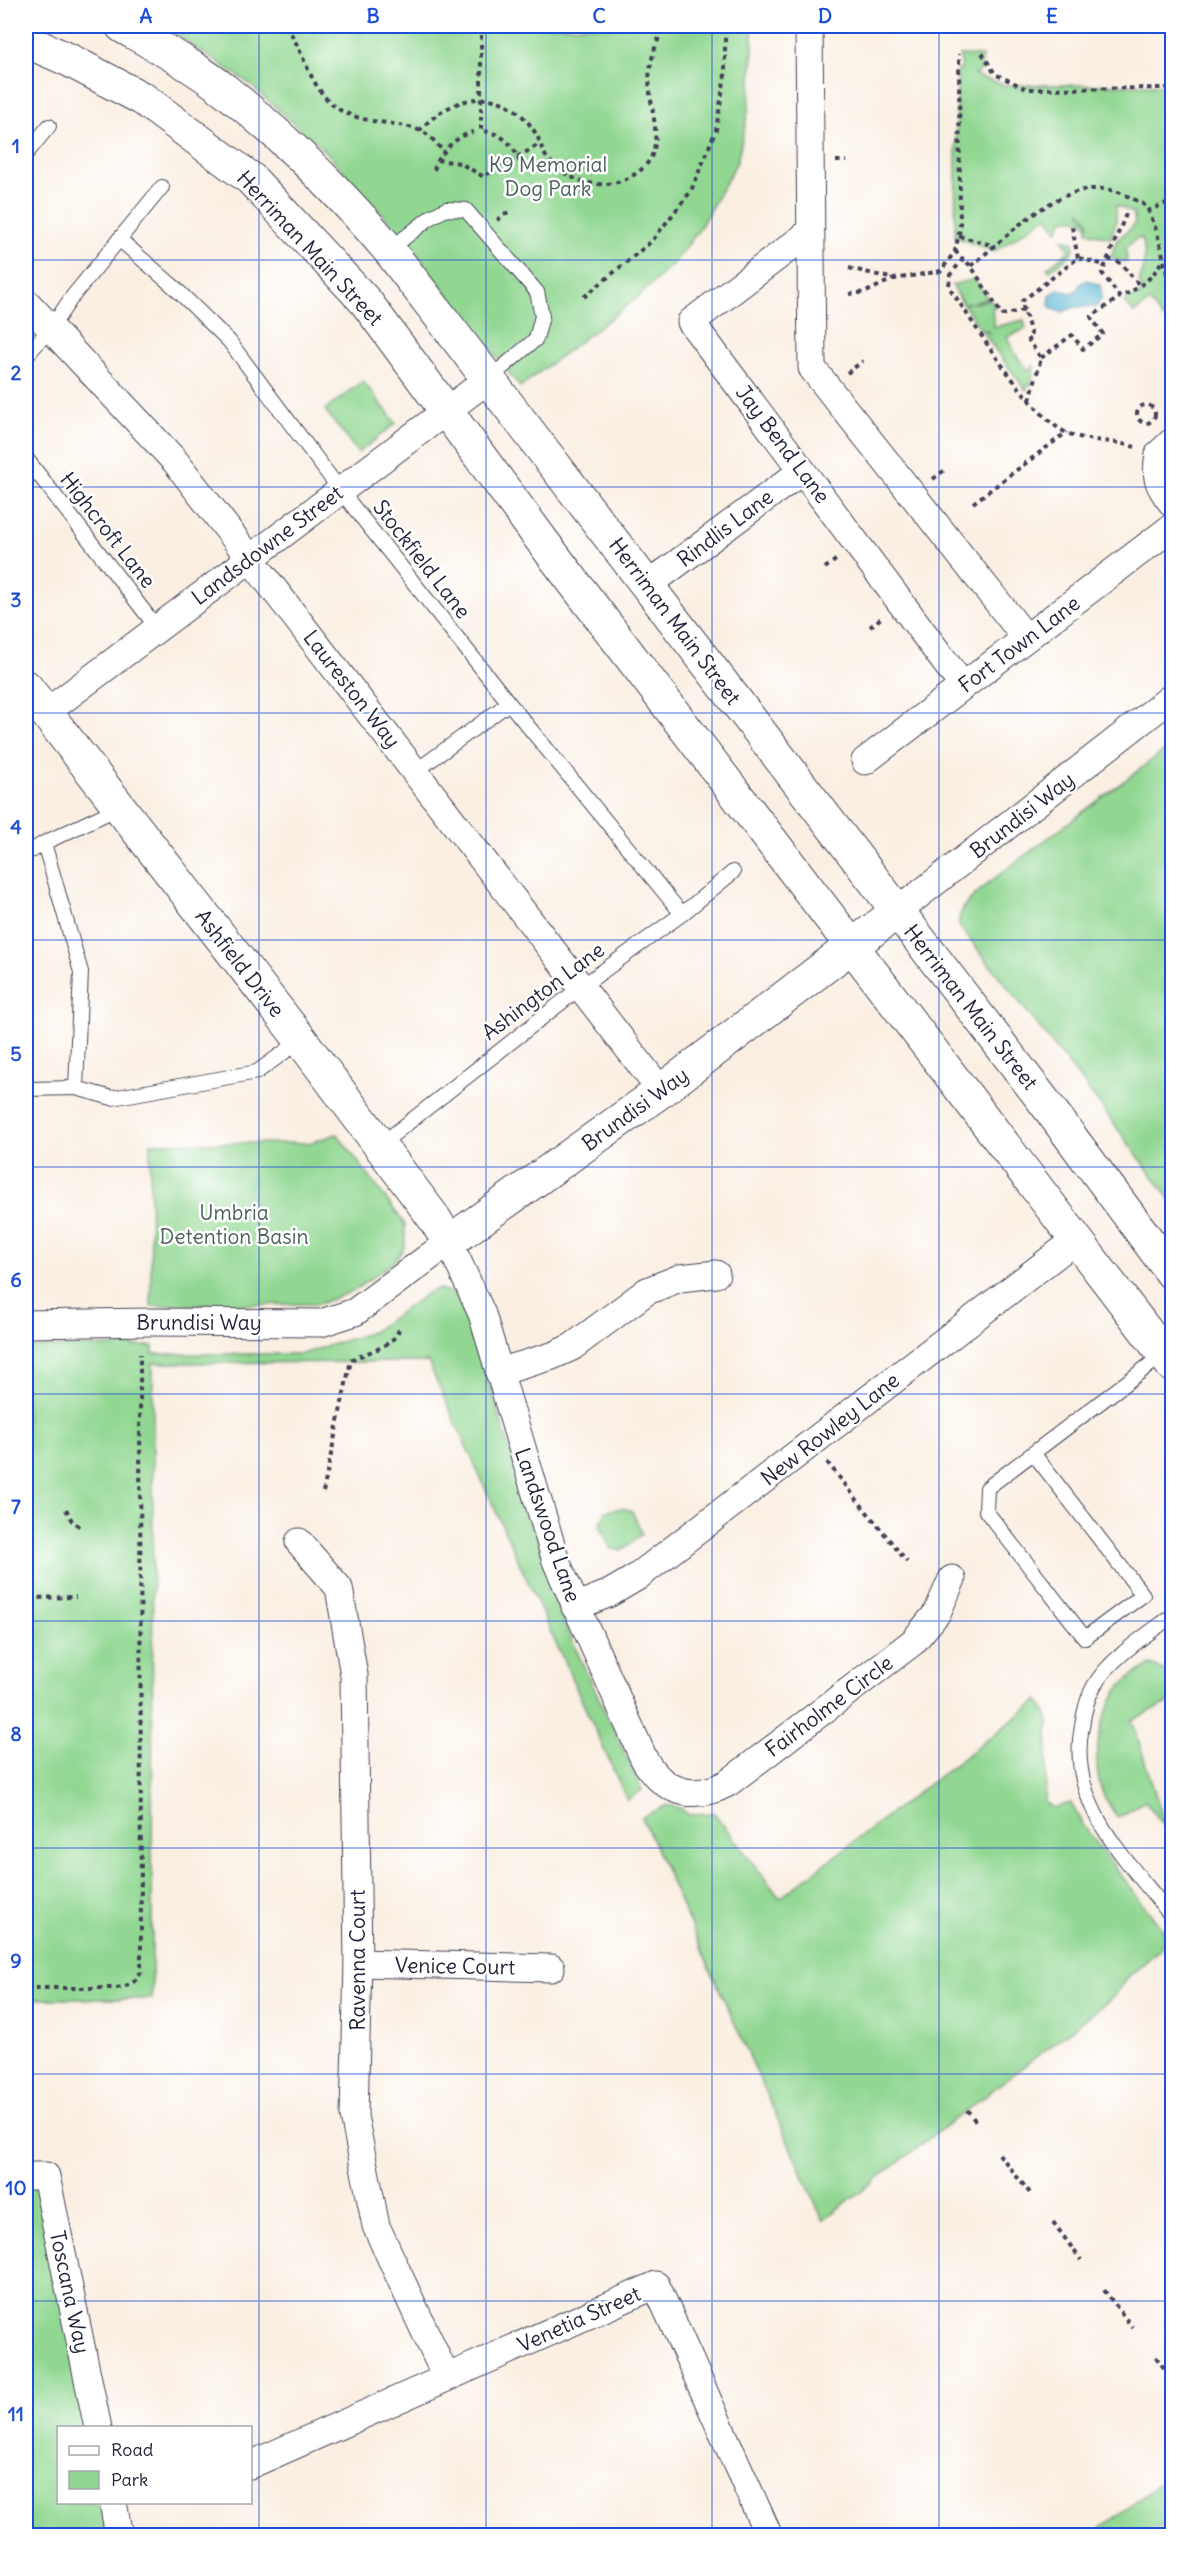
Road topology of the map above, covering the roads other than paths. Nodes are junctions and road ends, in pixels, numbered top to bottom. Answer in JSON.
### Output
{"nodes":[{"id":1,"x":122,"y":26,"type":"edge"},
{"id":2,"x":809,"y":26,"type":"edge"},
{"id":3,"x":26,"y":41,"type":"edge"},
{"id":4,"x":50,"y":126,"type":"dead end"},
{"id":5,"x":26,"y":154,"type":"edge"},
{"id":6,"x":162,"y":187,"type":"dead end"},
{"id":7,"x":810,"y":232,"type":"junction"},
{"id":8,"x":119,"y":239,"type":"junction"},
{"id":9,"x":389,"y":250,"type":"junction"},
{"id":10,"x":26,"y":302,"type":"edge"},
{"id":11,"x":51,"y":328,"type":"junction"},
{"id":12,"x":26,"y":356,"type":"edge"},
{"id":13,"x":490,"y":378,"type":"junction"},
{"id":14,"x":445,"y":412,"type":"junction"},
{"id":15,"x":1173,"y":442,"type":"edge"},
{"id":16,"x":26,"y":458,"type":"edge"},
{"id":17,"x":802,"y":471,"type":"junction"},
{"id":18,"x":340,"y":490,"type":"junction"},
{"id":19,"x":1173,"y":503,"type":"edge"},
{"id":20,"x":1173,"y":527,"type":"edge"},
{"id":21,"x":249,"y":559,"type":"junction"},
{"id":22,"x":648,"y":585,"type":"junction"},
{"id":23,"x":157,"y":628,"type":"junction"},
{"id":24,"x":1026,"y":638,"type":"junction"},
{"id":25,"x":963,"y":686,"type":"junction"},
{"id":26,"x":26,"y":687,"type":"edge"},
{"id":27,"x":1173,"y":697,"type":"edge"},
{"id":28,"x":509,"y":704,"type":"junction"},
{"id":29,"x":44,"y":714,"type":"junction"},
{"id":30,"x":865,"y":760,"type":"dead end"},
{"id":31,"x":416,"y":771,"type":"junction"},
{"id":32,"x":118,"y":808,"type":"junction"},
{"id":33,"x":44,"y":843,"type":"junction"},
{"id":34,"x":26,"y":851,"type":"edge"},
{"id":35,"x":733,"y":872,"type":"dead end"},
{"id":36,"x":898,"y":912,"type":"junction"},
{"id":37,"x":682,"y":914,"type":"junction"},
{"id":38,"x":853,"y":946,"type":"junction"},
{"id":39,"x":581,"y":987,"type":"junction"},
{"id":40,"x":301,"y":1040,"type":"junction"},
{"id":41,"x":76,"y":1088,"type":"junction"},
{"id":42,"x":26,"y":1089,"type":"edge"},
{"id":43,"x":661,"y":1091,"type":"junction"},
{"id":44,"x":380,"y":1145,"type":"junction"},
{"id":45,"x":1077,"y":1239,"type":"junction"},
{"id":46,"x":449,"y":1242,"type":"junction"},
{"id":47,"x":1173,"y":1273,"type":"edge"},
{"id":48,"x":716,"y":1274,"type":"dead end"},
{"id":49,"x":26,"y":1324,"type":"edge"},
{"id":50,"x":1168,"y":1360,"type":"edge"},
{"id":51,"x":499,"y":1372,"type":"junction"},
{"id":52,"x":1033,"y":1453,"type":"junction"},
{"id":53,"x":299,"y":1542,"type":"dead end"},
{"id":54,"x":952,"y":1578,"type":"dead end"},
{"id":55,"x":575,"y":1607,"type":"junction"},
{"id":56,"x":1173,"y":1616,"type":"edge"},
{"id":57,"x":677,"y":1790,"type":"joint"},
{"id":58,"x":1173,"y":1917,"type":"edge"},
{"id":59,"x":358,"y":1963,"type":"junction"},
{"id":60,"x":551,"y":1968,"type":"dead end"},
{"id":61,"x":26,"y":2176,"type":"edge"},
{"id":62,"x":446,"y":2377,"type":"junction"},
{"id":63,"x":98,"y":2426,"type":"edge"},
{"id":64,"x":252,"y":2464,"type":"edge"},
{"id":65,"x":115,"y":2504,"type":"edge"},
{"id":66,"x":119,"y":2535,"type":"edge"},
{"id":67,"x":769,"y":2535,"type":"edge"}],
"edges":[{"from":1,"to":9,"type":"main road","name":"Herriman Main Street"},
{"from":2,"to":7,"type":"street"},
{"from":3,"to":14,"type":"main road","name":"Herriman Main Street"},
{"from":4,"to":5,"type":"lane"},
{"from":6,"to":8,"type":"lane"},
{"from":7,"to":17,"type":"street","name":"Jay Bend Lane"},
{"from":7,"to":24,"type":"street"},
{"from":8,"to":11,"type":"lane"},
{"from":8,"to":18,"type":"lane","name":"Stockfield Lane"},
{"from":9,"to":13,"type":"main road","name":"Herriman Main Street"},
{"from":9,"to":13,"type":"lane"},
{"from":10,"to":11,"type":"street","name":"Laureston Way"},
{"from":11,"to":12,"type":"lane"},
{"from":11,"to":21,"type":"street","name":"Laureston Way"},
{"from":13,"to":14,"type":"street","name":"Landsdowne Street"},
{"from":13,"to":22,"type":"main road","name":"Herriman Main Street"},
{"from":14,"to":18,"type":"street","name":"Landsdowne Street"},
{"from":14,"to":38,"type":"main road","name":"Herriman Main Street"},
{"from":15,"to":19,"type":"street"},
{"from":16,"to":23,"type":"lane","name":"Highcroft Lane"},
{"from":17,"to":22,"type":"street","name":"Rindlis Lane"},
{"from":17,"to":25,"type":"street","name":"Jay Bend Lane"},
{"from":18,"to":21,"type":"street","name":"Landsdowne Street"},
{"from":18,"to":28,"type":"lane","name":"Stockfield Lane"},
{"from":20,"to":24,"type":"street","name":"Fort Town Lane"},
{"from":21,"to":23,"type":"street","name":"Landsdowne Street"},
{"from":21,"to":31,"type":"street","name":"Laureston Way"},
{"from":22,"to":36,"type":"main road","name":"Herriman Main Street"},
{"from":23,"to":29,"type":"street","name":"Landsdowne Street"},
{"from":24,"to":25,"type":"street","name":"Fort Town Lane"},
{"from":25,"to":30,"type":"street","name":"Fort Town Lane"},
{"from":26,"to":29,"type":"main road","name":"Ashfield Drive"},
{"from":27,"to":36,"type":"street","name":"Brundisi Way"},
{"from":28,"to":31,"type":"lane"},
{"from":28,"to":37,"type":"lane","name":"Stockfield Lane"},
{"from":29,"to":32,"type":"main road","name":"Ashfield Drive"},
{"from":31,"to":39,"type":"street","name":"Laureston Way"},
{"from":32,"to":33,"type":"lane"},
{"from":32,"to":40,"type":"main road","name":"Ashfield Drive"},
{"from":33,"to":34,"type":"lane"},
{"from":33,"to":41,"type":"lane"},
{"from":35,"to":37,"type":"lane","name":"Ashington Lane"},
{"from":36,"to":38,"type":"main road","name":"Brundisi Way"},
{"from":36,"to":47,"type":"main road","name":"Herriman Main Street"},
{"from":37,"to":39,"type":"lane","name":"Ashington Lane"},
{"from":38,"to":43,"type":"main road","name":"Brundisi Way"},
{"from":38,"to":45,"type":"main road","name":"Herriman Main Street"},
{"from":39,"to":43,"type":"street","name":"Laureston Way"},
{"from":39,"to":44,"type":"lane","name":"Ashington Lane"},
{"from":40,"to":41,"type":"lane"},
{"from":40,"to":44,"type":"main road","name":"Ashfield Drive"},
{"from":41,"to":42,"type":"lane"},
{"from":43,"to":46,"type":"main road","name":"Brundisi Way"},
{"from":44,"to":46,"type":"main road","name":"Ashfield Drive"},
{"from":45,"to":50,"type":"main road","name":"Herriman Main Street"},
{"from":45,"to":55,"type":"street","name":"New Rowley Lane"},
{"from":46,"to":49,"type":"street","name":"Brundisi Way"},
{"from":46,"to":51,"type":"street","name":"Landswood Lane"},
{"from":48,"to":51,"type":"street"},
{"from":50,"to":52,"type":"lane"},
{"from":51,"to":55,"type":"street","name":"Landswood Lane"},
{"from":52,"to":52,"type":"lane"},
{"from":53,"to":59,"type":"street","name":"Ravenna Court"},
{"from":54,"to":57,"type":"street","name":"Fairholme Circle"},
{"from":55,"to":57,"type":"street","name":"Landswood Lane"},
{"from":56,"to":58,"type":"lane"},
{"from":59,"to":60,"type":"street","name":"Venice Court"},
{"from":59,"to":62,"type":"street","name":"Ravenna Court"},
{"from":61,"to":63,"type":"street","name":"Toscana Way"},
{"from":62,"to":64,"type":"street","name":"Venetia Street"},
{"from":62,"to":67,"type":"street","name":"Venetia Street"},
{"from":65,"to":66,"type":"street"}]}
